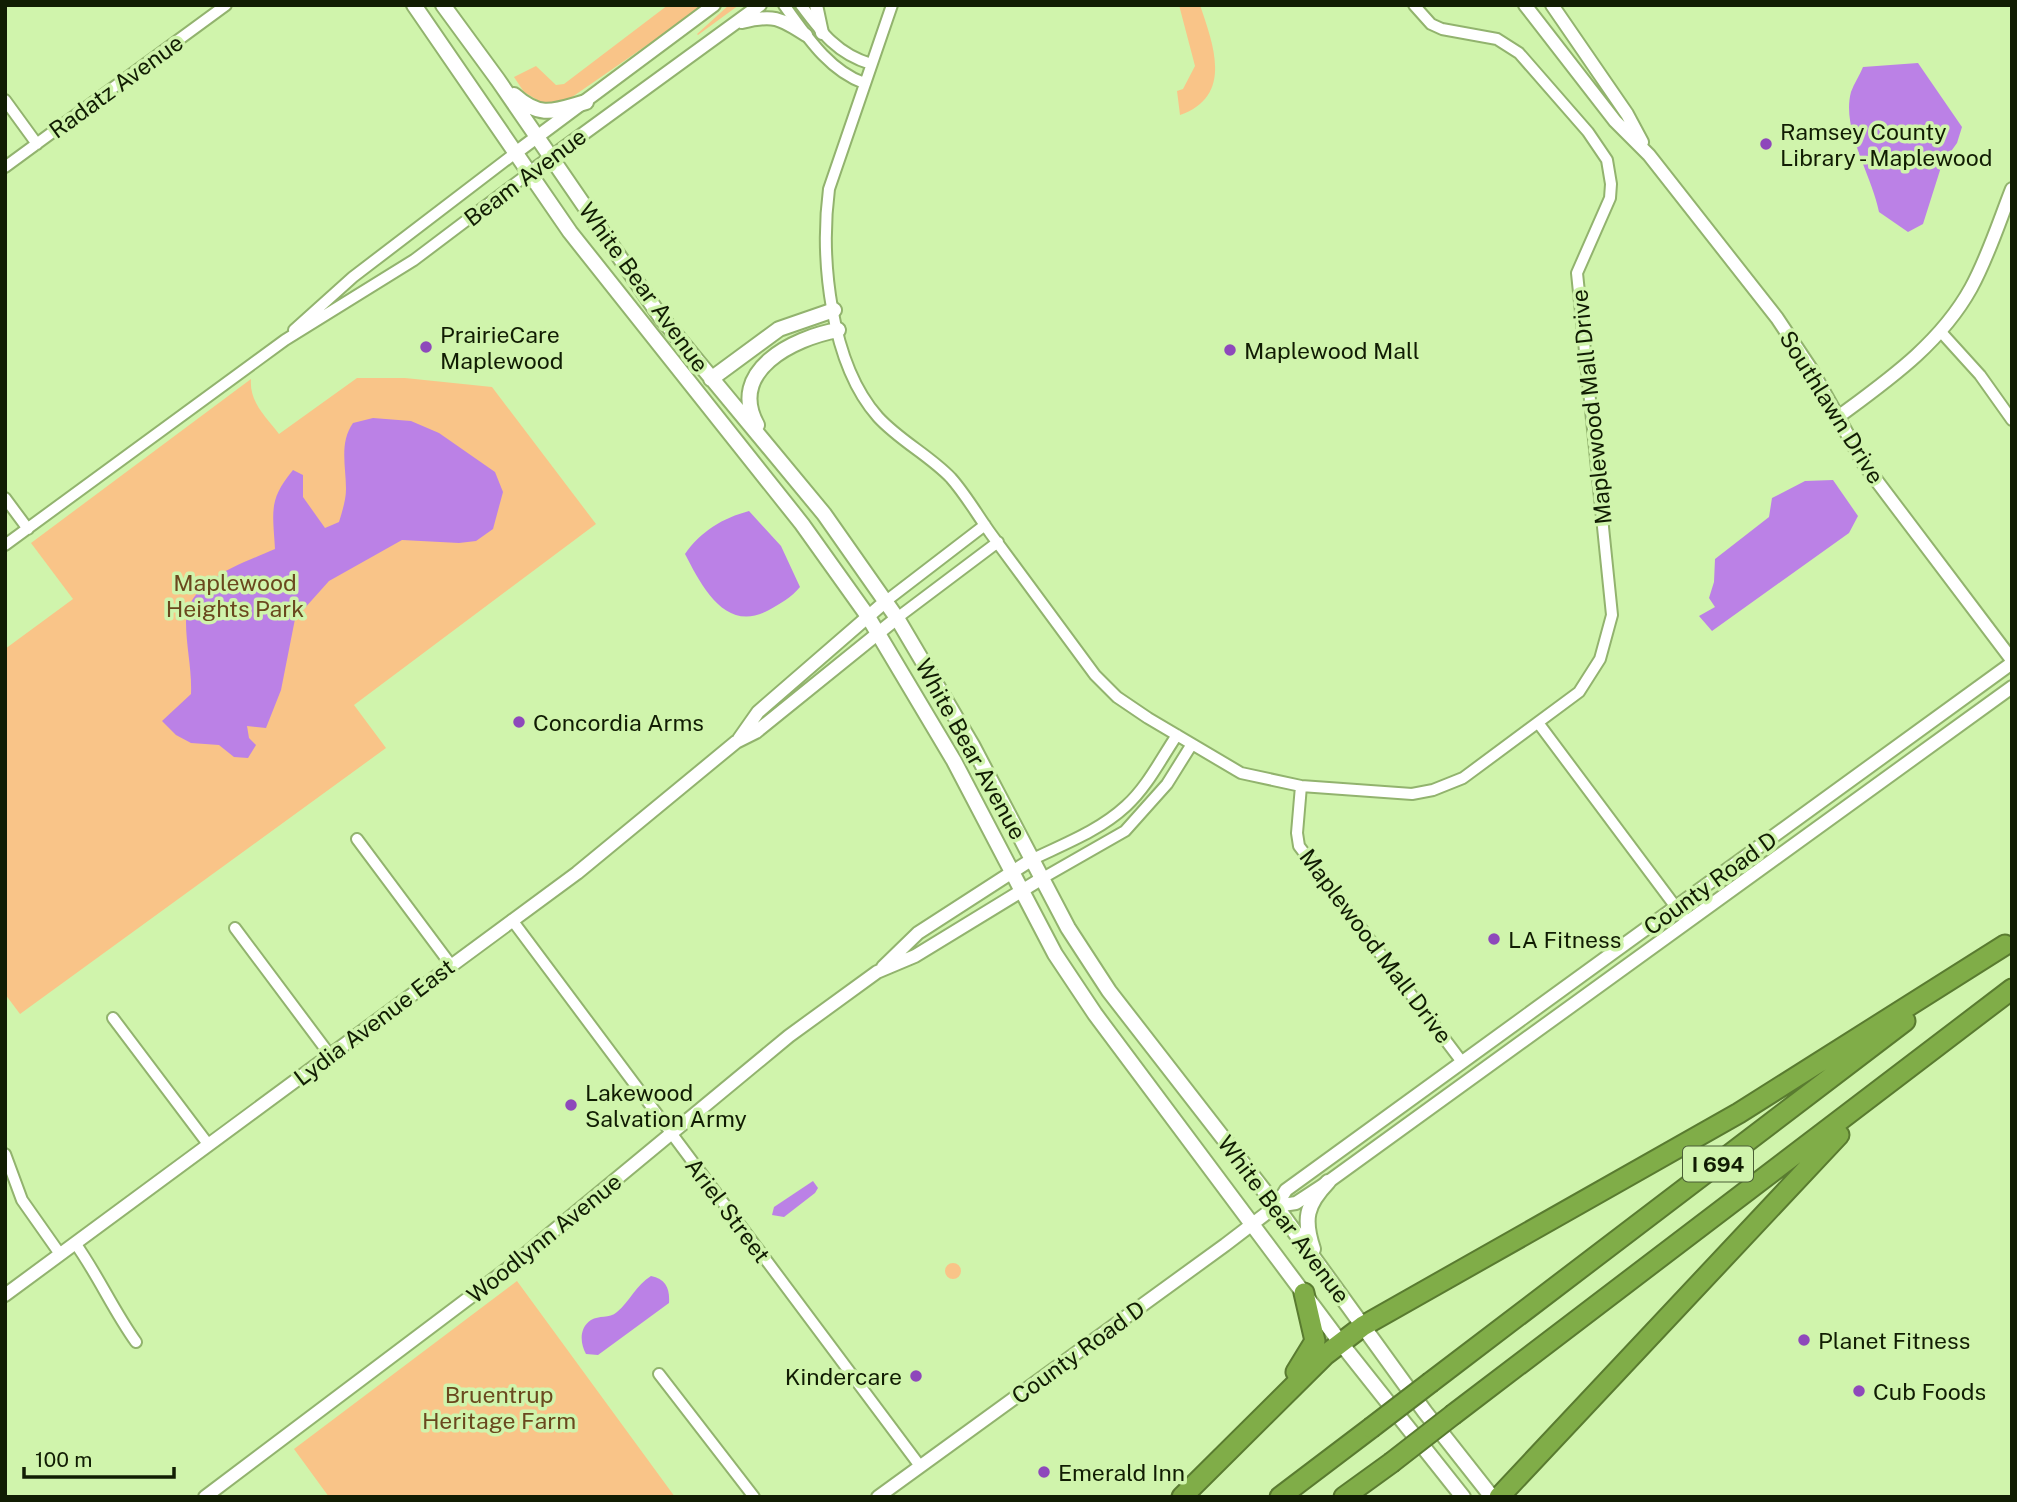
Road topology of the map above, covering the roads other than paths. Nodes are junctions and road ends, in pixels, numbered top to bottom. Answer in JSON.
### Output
{"nodes":[{"id":1,"x":226,"y":5,"type":"edge"},
{"id":2,"x":414,"y":5,"type":"edge"},
{"id":3,"x":443,"y":5,"type":"edge"},
{"id":4,"x":715,"y":5,"type":"edge"},
{"id":5,"x":760,"y":5,"type":"edge"},
{"id":6,"x":784,"y":5,"type":"edge"},
{"id":7,"x":801,"y":5,"type":"edge"},
{"id":8,"x":816,"y":5,"type":"edge"},
{"id":9,"x":892,"y":5,"type":"edge"},
{"id":10,"x":1414,"y":5,"type":"edge"},
{"id":11,"x":1525,"y":5,"type":"edge"},
{"id":12,"x":1552,"y":5,"type":"edge"},
{"id":13,"x":735,"y":24,"type":"junction"},
{"id":14,"x":822,"y":33,"type":"junction"},
{"id":15,"x":806,"y":35,"type":"junction"},
{"id":16,"x":871,"y":64,"type":"junction"},
{"id":17,"x":498,"y":80,"type":"junction"},
{"id":18,"x":864,"y":83,"type":"junction"},
{"id":19,"x":5,"y":100,"type":"edge"},
{"id":20,"x":586,"y":102,"type":"junction"},
{"id":21,"x":537,"y":137,"type":"junction"},
{"id":22,"x":37,"y":144,"type":"junction"},
{"id":23,"x":514,"y":154,"type":"junction"},
{"id":24,"x":1649,"y":155,"type":"junction"},
{"id":25,"x":551,"y":158,"type":"junction"},
{"id":26,"x":5,"y":167,"type":"edge"},
{"id":27,"x":528,"y":174,"type":"junction"},
{"id":28,"x":2012,"y":189,"type":"edge"},
{"id":29,"x":834,"y":310,"type":"junction"},
{"id":30,"x":838,"y":330,"type":"junction"},
{"id":31,"x":1941,"y":332,"type":"junction"},
{"id":32,"x":285,"y":340,"type":"junction"},
{"id":33,"x":711,"y":379,"type":"junction"},
{"id":34,"x":1838,"y":417,"type":"junction"},
{"id":35,"x":2012,"y":420,"type":"edge"},
{"id":36,"x":768,"y":445,"type":"junction"},
{"id":37,"x":5,"y":498,"type":"edge"},
{"id":38,"x":985,"y":525,"type":"junction"},
{"id":39,"x":28,"y":529,"type":"junction"},
{"id":40,"x":998,"y":542,"type":"junction"},
{"id":41,"x":5,"y":545,"type":"edge"},
{"id":42,"x":886,"y":601,"type":"junction"},
{"id":43,"x":867,"y":615,"type":"junction"},
{"id":44,"x":897,"y":618,"type":"junction"},
{"id":45,"x":878,"y":632,"type":"junction"},
{"id":46,"x":2012,"y":662,"type":"edge"},
{"id":47,"x":2012,"y":687,"type":"edge"},
{"id":48,"x":1539,"y":724,"type":"junction"},
{"id":49,"x":1177,"y":735,"type":"junction"},
{"id":50,"x":737,"y":742,"type":"junction"},
{"id":51,"x":1192,"y":744,"type":"junction"},
{"id":52,"x":1301,"y":786,"type":"junction"},
{"id":53,"x":356,"y":838,"type":"dead end"},
{"id":54,"x":1031,"y":860,"type":"junction"},
{"id":55,"x":1010,"y":872,"type":"junction"},
{"id":56,"x":1041,"y":879,"type":"junction"},
{"id":57,"x":1020,"y":890,"type":"junction"},
{"id":58,"x":1675,"y":909,"type":"junction"},
{"id":59,"x":512,"y":920,"type":"junction"},
{"id":60,"x":1688,"y":922,"type":"junction"},
{"id":61,"x":235,"y":928,"type":"dead end"},
{"id":62,"x":2008,"y":943,"type":"edge"},
{"id":63,"x":451,"y":965,"type":"junction"},
{"id":64,"x":877,"y":972,"type":"junction"},
{"id":65,"x":2012,"y":989,"type":"edge"},
{"id":66,"x":114,"y":1018,"type":"dead end"},
{"id":67,"x":1944,"y":1041,"type":"junction"},
{"id":68,"x":330,"y":1055,"type":"junction"},
{"id":69,"x":1462,"y":1062,"type":"junction"},
{"id":70,"x":672,"y":1134,"type":"junction"},
{"id":71,"x":208,"y":1144,"type":"junction"},
{"id":72,"x":5,"y":1154,"type":"edge"},
{"id":73,"x":1328,"y":1182,"type":"junction"},
{"id":74,"x":1276,"y":1206,"type":"junction"},
{"id":75,"x":1253,"y":1223,"type":"junction"},
{"id":76,"x":75,"y":1243,"type":"junction"},
{"id":77,"x":60,"y":1254,"type":"junction"},
{"id":78,"x":1317,"y":1261,"type":"junction"},
{"id":79,"x":1304,"y":1293,"type":"junction"},
{"id":80,"x":5,"y":1295,"type":"edge"},
{"id":81,"x":1363,"y":1326,"type":"junction"},
{"id":82,"x":136,"y":1342,"type":"dead end"},
{"id":83,"x":1340,"y":1342,"type":"junction"},
{"id":84,"x":659,"y":1374,"type":"dead end"},
{"id":85,"x":1261,"y":1417,"type":"junction"},
{"id":86,"x":920,"y":1466,"type":"junction"},
{"id":87,"x":205,"y":1497,"type":"edge"},
{"id":88,"x":754,"y":1497,"type":"edge"},
{"id":89,"x":878,"y":1497,"type":"edge"},
{"id":90,"x":1182,"y":1497,"type":"edge"},
{"id":91,"x":1280,"y":1497,"type":"edge"},
{"id":92,"x":1343,"y":1497,"type":"edge"},
{"id":93,"x":1463,"y":1497,"type":"edge"},
{"id":94,"x":1492,"y":1497,"type":"edge"},
{"id":95,"x":1499,"y":1497,"type":"edge"}],
"edges":[{"from":1,"to":22,"type":"street","name":"Radatz Avenue"},
{"from":2,"to":23,"type":"main road","name":"White Bear Avenue"},
{"from":3,"to":17,"type":"main road","name":"White Bear Avenue"},
{"from":4,"to":20,"type":"street","name":"Beam Avenue"},
{"from":5,"to":13,"type":"street","name":"Beam Avenue"},
{"from":6,"to":15,"type":"street"},
{"from":7,"to":14,"type":"street"},
{"from":8,"to":14,"type":"street"},
{"from":9,"to":16,"type":"street","name":"Maplewood Mall Drive"},
{"from":10,"to":48,"type":"street","name":"Maplewood Mall Drive"},
{"from":11,"to":24,"type":"street","name":"Southlawn Drive"},
{"from":12,"to":24,"type":"street","name":"Southlawn Drive"},
{"from":13,"to":15,"type":"street"},
{"from":13,"to":25,"type":"street","name":"Beam Avenue"},
{"from":14,"to":16,"type":"street"},
{"from":15,"to":18,"type":"street"},
{"from":16,"to":18,"type":"street","name":"Maplewood Mall Drive"},
{"from":17,"to":20,"type":"main road"},
{"from":17,"to":21,"type":"main road","name":"White Bear Avenue"},
{"from":18,"to":29,"type":"street","name":"Maplewood Mall Drive"},
{"from":19,"to":22,"type":"street"},
{"from":20,"to":21,"type":"street","name":"Beam Avenue"},
{"from":21,"to":23,"type":"street","name":"Beam Avenue"},
{"from":21,"to":25,"type":"main road","name":"White Bear Avenue"},
{"from":22,"to":26,"type":"street","name":"Radatz Avenue"},
{"from":23,"to":27,"type":"main road","name":"White Bear Avenue"},
{"from":23,"to":32,"type":"street","name":"Beam Avenue"},
{"from":24,"to":34,"type":"street","name":"Southlawn Drive"},
{"from":25,"to":27,"type":"street","name":"Beam Avenue"},
{"from":25,"to":33,"type":"main road","name":"White Bear Avenue"},
{"from":27,"to":32,"type":"street","name":"Beam Avenue"},
{"from":27,"to":43,"type":"main road","name":"White Bear Avenue"},
{"from":28,"to":31,"type":"street"},
{"from":29,"to":30,"type":"street","name":"Maplewood Mall Drive"},
{"from":29,"to":33,"type":"main road"},
{"from":30,"to":36,"type":"main road"},
{"from":30,"to":38,"type":"street","name":"Maplewood Mall Drive"},
{"from":31,"to":34,"type":"street"},
{"from":31,"to":35,"type":"street"},
{"from":32,"to":39,"type":"street","name":"Beam Avenue"},
{"from":33,"to":36,"type":"main road","name":"White Bear Avenue"},
{"from":34,"to":46,"type":"street","name":"Southlawn Drive"},
{"from":36,"to":42,"type":"main road","name":"White Bear Avenue"},
{"from":37,"to":39,"type":"street"},
{"from":38,"to":40,"type":"street","name":"Maplewood Mall Drive"},
{"from":38,"to":42,"type":"street"},
{"from":39,"to":41,"type":"street","name":"Beam Avenue"},
{"from":40,"to":44,"type":"street"},
{"from":40,"to":49,"type":"street","name":"Maplewood Mall Drive"},
{"from":42,"to":43,"type":"street","name":"Lydia Avenue East"},
{"from":42,"to":44,"type":"main road","name":"White Bear Avenue"},
{"from":43,"to":45,"type":"main road","name":"White Bear Avenue"},
{"from":43,"to":50,"type":"street","name":"Lydia Avenue East"},
{"from":44,"to":45,"type":"street","name":"Lydia Avenue East"},
{"from":44,"to":54,"type":"main road","name":"White Bear Avenue"},
{"from":45,"to":50,"type":"street","name":"Lydia Avenue East"},
{"from":45,"to":55,"type":"main road","name":"White Bear Avenue"},
{"from":46,"to":58,"type":"street","name":"County Road D"},
{"from":47,"to":60,"type":"street","name":"County Road D"},
{"from":48,"to":52,"type":"street","name":"Maplewood Mall Drive"},
{"from":48,"to":58,"type":"street"},
{"from":49,"to":51,"type":"street","name":"Maplewood Mall Drive"},
{"from":49,"to":54,"type":"street"},
{"from":50,"to":59,"type":"street","name":"Lydia Avenue East"},
{"from":51,"to":52,"type":"street","name":"Maplewood Mall Drive"},
{"from":51,"to":56,"type":"street"},
{"from":52,"to":69,"type":"street","name":"Maplewood Mall Drive"},
{"from":53,"to":63,"type":"street"},
{"from":54,"to":55,"type":"street","name":"Woodlynn Avenue"},
{"from":54,"to":56,"type":"main road","name":"White Bear Avenue"},
{"from":55,"to":57,"type":"main road","name":"White Bear Avenue"},
{"from":55,"to":64,"type":"street","name":"Woodlynn Avenue"},
{"from":56,"to":57,"type":"street","name":"Woodlynn Avenue"},
{"from":56,"to":74,"type":"main road","name":"White Bear Avenue"},
{"from":57,"to":64,"type":"street","name":"Woodlynn Avenue"},
{"from":57,"to":75,"type":"main road","name":"White Bear Avenue"},
{"from":58,"to":60,"type":"street"},
{"from":58,"to":69,"type":"street","name":"County Road D"},
{"from":59,"to":63,"type":"street","name":"Lydia Avenue East"},
{"from":59,"to":70,"type":"street","name":"Ariel Street"},
{"from":60,"to":73,"type":"street","name":"County Road D"},
{"from":61,"to":68,"type":"street"},
{"from":62,"to":81,"type":"highway"},
{"from":62,"to":91,"type":"highway","number":"I 694","bridge":true},
{"from":63,"to":68,"type":"street","name":"Lydia Avenue East"},
{"from":64,"to":70,"type":"street","name":"Woodlynn Avenue"},
{"from":65,"to":67,"type":"highway","number":"I 694"},
{"from":66,"to":71,"type":"street"},
{"from":67,"to":92,"type":"highway","number":"I 694","bridge":true},
{"from":67,"to":95,"type":"highway"},
{"from":68,"to":71,"type":"street","name":"Lydia Avenue East"},
{"from":69,"to":74,"type":"street","name":"County Road D"},
{"from":70,"to":86,"type":"street","name":"Ariel Street"},
{"from":70,"to":87,"type":"street","name":"Woodlynn Avenue"},
{"from":71,"to":76,"type":"street","name":"Lydia Avenue East"},
{"from":72,"to":77,"type":"street"},
{"from":73,"to":74,"type":"street","name":"County Road D"},
{"from":73,"to":78,"type":"main road"},
{"from":74,"to":75,"type":"street","name":"County Road D"},
{"from":74,"to":78,"type":"main road","name":"White Bear Avenue"},
{"from":75,"to":79,"type":"main road","name":"White Bear Avenue"},
{"from":75,"to":86,"type":"street","name":"County Road D"},
{"from":76,"to":77,"type":"street","name":"Lydia Avenue East"},
{"from":76,"to":82,"type":"street"},
{"from":77,"to":80,"type":"street","name":"Lydia Avenue East"},
{"from":78,"to":81,"type":"main road","name":"White Bear Avenue"},
{"from":79,"to":83,"type":"main road","name":"White Bear Avenue"},
{"from":79,"to":85,"type":"highway"},
{"from":81,"to":83,"type":"highway"},
{"from":81,"to":94,"type":"main road","name":"White Bear Avenue"},
{"from":83,"to":85,"type":"highway"},
{"from":83,"to":93,"type":"main road","name":"White Bear Avenue"},
{"from":84,"to":88,"type":"street"},
{"from":85,"to":90,"type":"highway"},
{"from":86,"to":89,"type":"street","name":"County Road D"}]}
